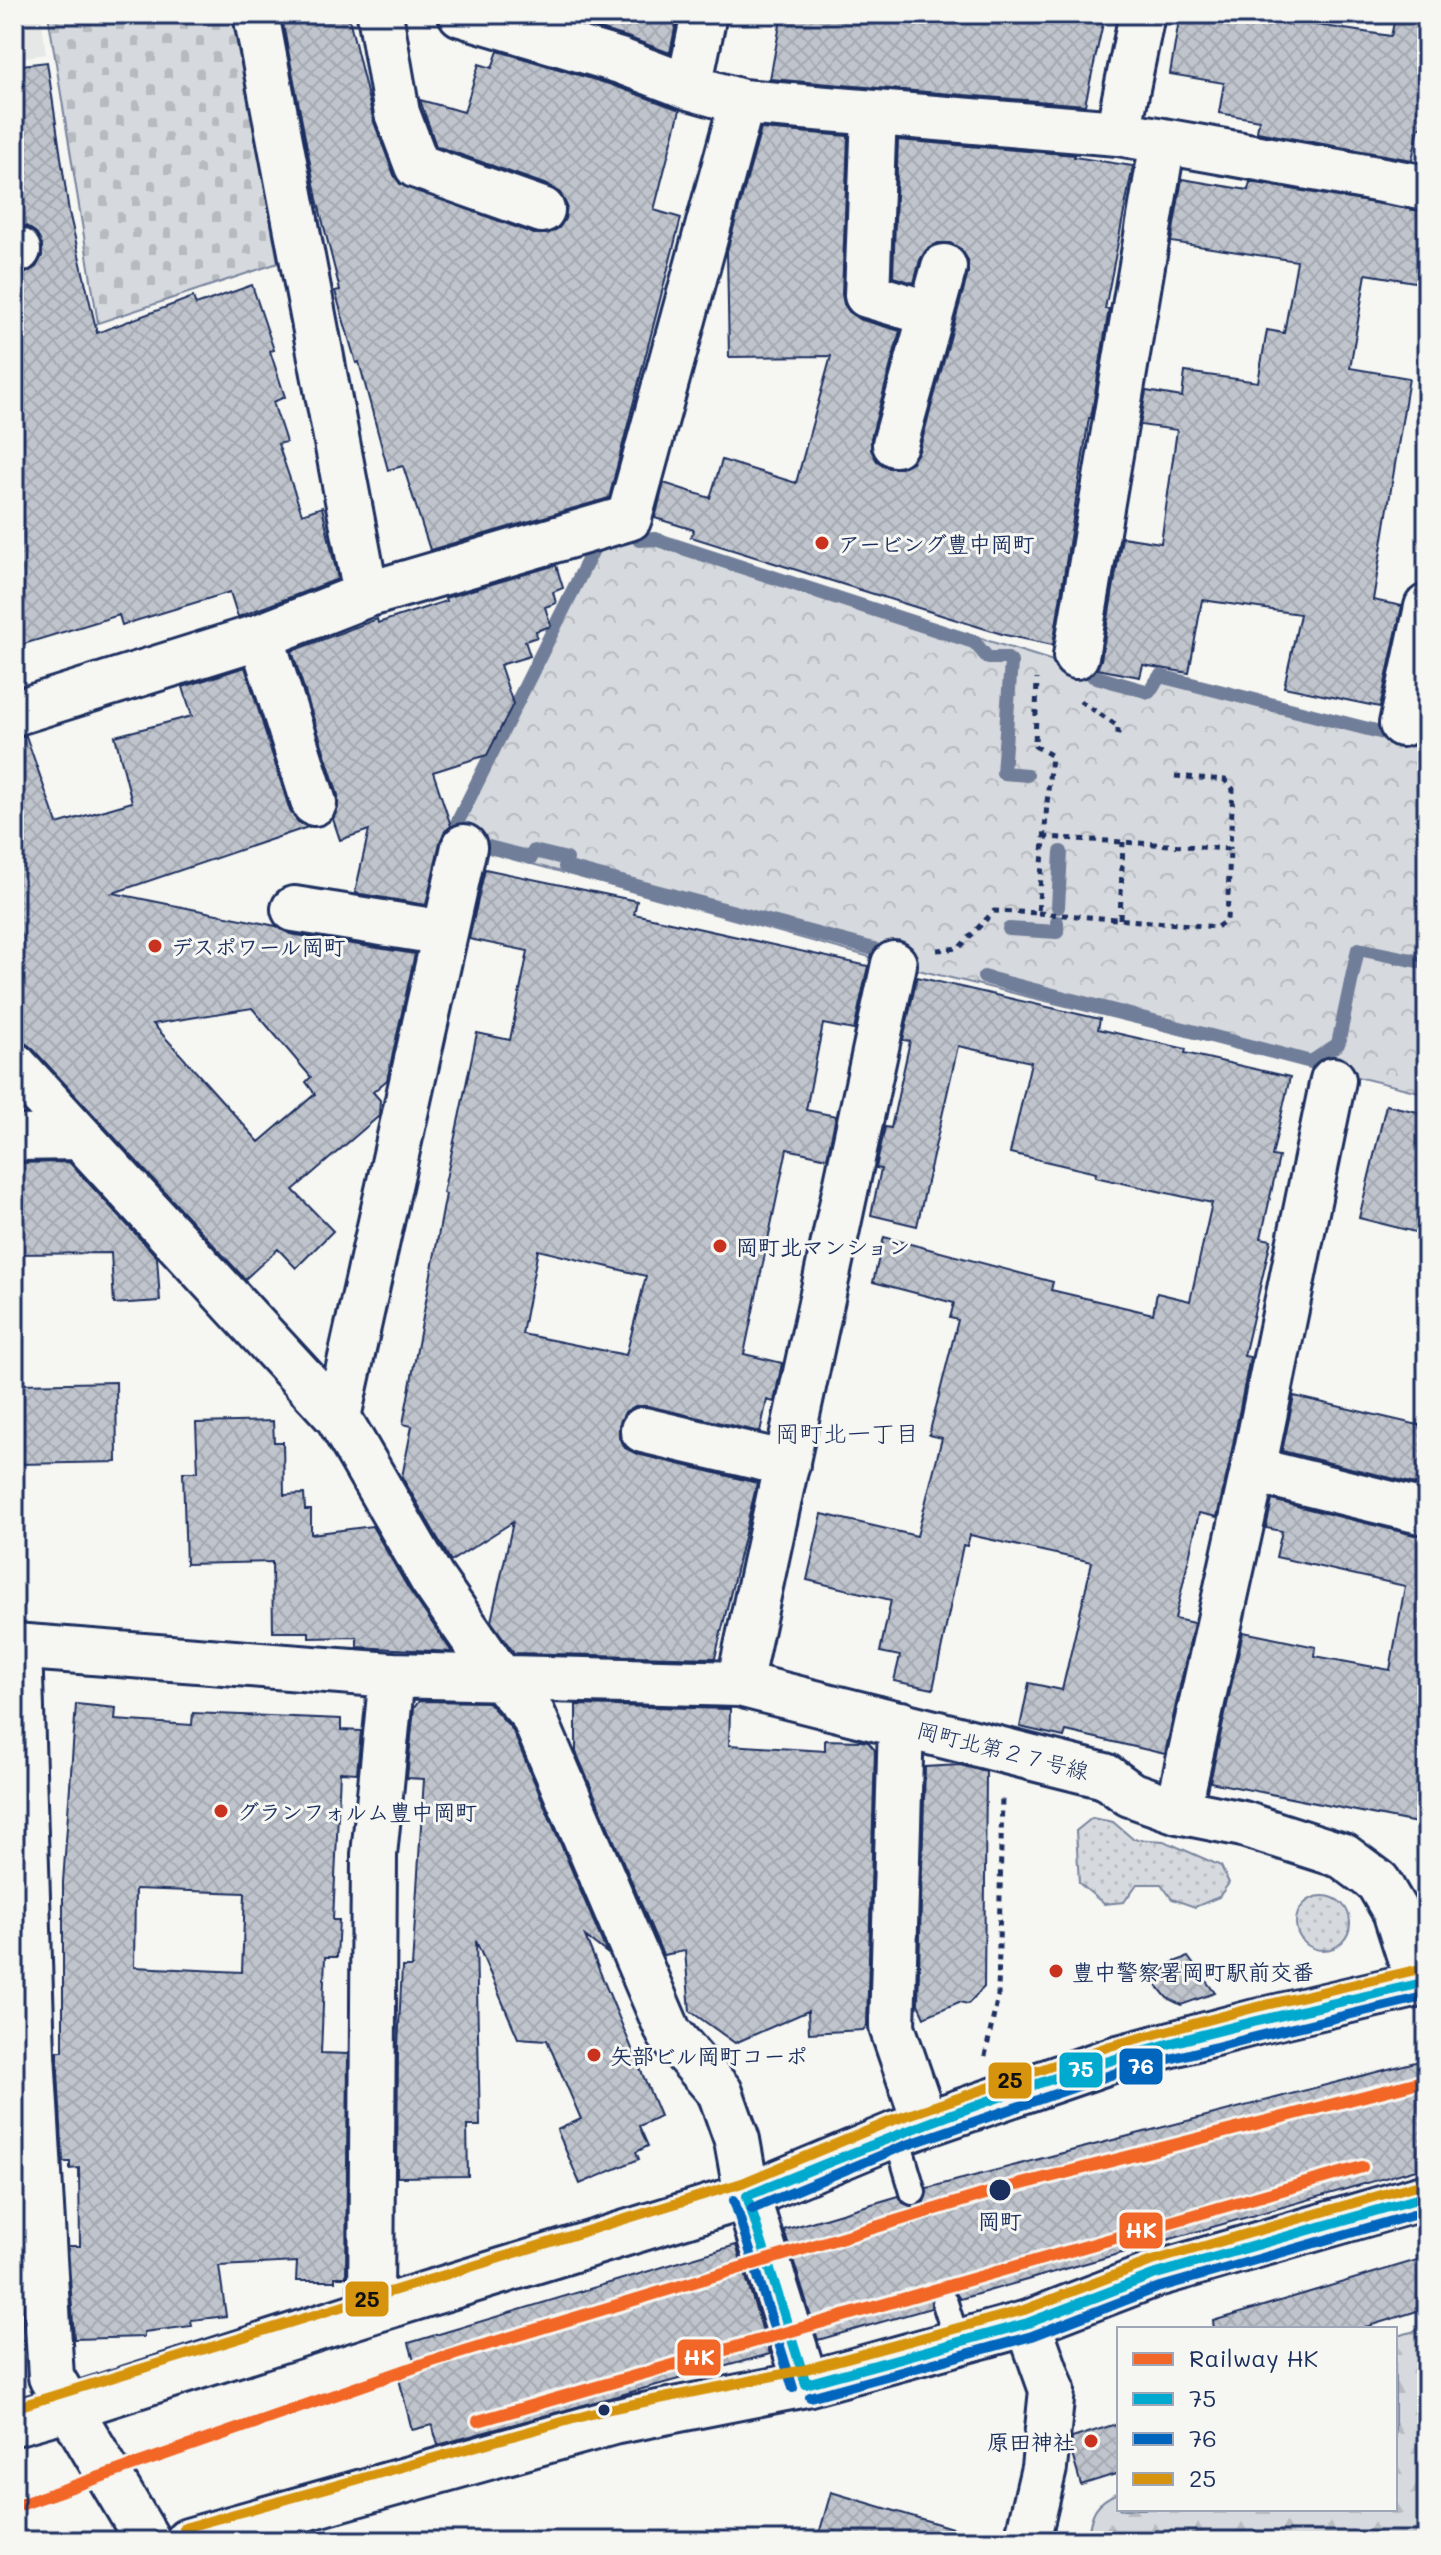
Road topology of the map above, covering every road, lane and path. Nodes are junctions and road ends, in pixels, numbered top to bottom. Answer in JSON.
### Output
{"nodes":[{"id":1,"x":256,"y":14,"type":"edge"},
{"id":2,"x":380,"y":14,"type":"edge"},
{"id":3,"x":461,"y":14,"type":"edge"},
{"id":4,"x":704,"y":14,"type":"edge"},
{"id":5,"x":1142,"y":14,"type":"edge"},
{"id":6,"x":689,"y":87,"type":"junction"},
{"id":7,"x":742,"y":102,"type":"junction"},
{"id":8,"x":874,"y":113,"type":"junction"},
{"id":9,"x":1118,"y":133,"type":"junction"},
{"id":10,"x":1163,"y":141,"type":"junction"},
{"id":11,"x":1427,"y":188,"type":"edge"},
{"id":12,"x":542,"y":210,"type":"dead end"},
{"id":13,"x":944,"y":267,"type":"dead end"},
{"id":14,"x":931,"y":314,"type":"junction"},
{"id":15,"x":895,"y":444,"type":"dead end"},
{"id":16,"x":366,"y":595,"type":"junction"},
{"id":17,"x":1427,"y":607,"type":"edge"},
{"id":18,"x":261,"y":636,"type":"junction"},
{"id":19,"x":1073,"y":675,"type":"junction"},
{"id":20,"x":14,"y":713,"type":"edge"},
{"id":21,"x":1402,"y":724,"type":"dead end"},
{"id":22,"x":1118,"y":737,"type":"dead end"},
{"id":23,"x":1175,"y":776,"type":"dead end"},
{"id":24,"x":314,"y":803,"type":"dead end"},
{"id":25,"x":1046,"y":837,"type":"junction"},
{"id":26,"x":1123,"y":842,"type":"junction"},
{"id":27,"x":464,"y":847,"type":"dead end"},
{"id":28,"x":1230,"y":849,"type":"junction"},
{"id":29,"x":294,"y":909,"type":"dead end"},
{"id":30,"x":1038,"y":913,"type":"junction"},
{"id":31,"x":1120,"y":919,"type":"junction"},
{"id":32,"x":445,"y":933,"type":"junction"},
{"id":33,"x":894,"y":964,"type":"joint"},
{"id":34,"x":14,"y":1065,"type":"edge"},
{"id":35,"x":1333,"y":1080,"type":"dead end"},
{"id":36,"x":80,"y":1137,"type":"junction"},
{"id":37,"x":14,"y":1138,"type":"edge"},
{"id":38,"x":338,"y":1417,"type":"junction"},
{"id":39,"x":643,"y":1430,"type":"dead end"},
{"id":40,"x":787,"y":1464,"type":"junction"},
{"id":41,"x":1253,"y":1470,"type":"junction"},
{"id":42,"x":1420,"y":1511,"type":"dead end"},
{"id":43,"x":16,"y":1646,"type":"edge"},
{"id":44,"x":392,"y":1675,"type":"junction"},
{"id":45,"x":501,"y":1679,"type":"junction"},
{"id":46,"x":739,"y":1684,"type":"junction"},
{"id":47,"x":901,"y":1724,"type":"junction"},
{"id":48,"x":1002,"y":1785,"type":"dead end"},
{"id":49,"x":1178,"y":1811,"type":"junction"},
{"id":50,"x":1423,"y":1982,"type":"edge"},
{"id":51,"x":985,"y":2057,"type":"dead end"},
{"id":52,"x":911,"y":2128,"type":"junction"},
{"id":53,"x":913,"y":2192,"type":"dead end"},
{"id":54,"x":747,"y":2196,"type":"junction"},
{"id":55,"x":1427,"y":2196,"type":"edge"},
{"id":56,"x":371,"y":2311,"type":"junction"},
{"id":57,"x":1028,"y":2323,"type":"junction"},
{"id":58,"x":806,"y":2384,"type":"junction"},
{"id":59,"x":71,"y":2407,"type":"junction"},
{"id":60,"x":14,"y":2423,"type":"edge"},
{"id":61,"x":148,"y":2541,"type":"edge"},
{"id":62,"x":188,"y":2541,"type":"edge"},
{"id":63,"x":1027,"y":2541,"type":"edge"}],
"edges":[{"from":1,"to":16,"type":"street"},
{"from":2,"to":12,"type":"street"},
{"from":3,"to":6,"type":"street"},
{"from":4,"to":6,"type":"street"},
{"from":5,"to":9,"type":"street"},
{"from":6,"to":7,"type":"street"},
{"from":7,"to":8,"type":"street"},
{"from":7,"to":16,"type":"street"},
{"from":8,"to":9,"type":"street"},
{"from":8,"to":14,"type":"street"},
{"from":9,"to":10,"type":"street"},
{"from":10,"to":11,"type":"street"},
{"from":10,"to":19,"type":"street"},
{"from":13,"to":14,"type":"street"},
{"from":14,"to":15,"type":"street"},
{"from":16,"to":18,"type":"street"},
{"from":17,"to":21,"type":"street"},
{"from":18,"to":20,"type":"street"},
{"from":18,"to":24,"type":"street"},
{"from":19,"to":22,"type":"path"},
{"from":19,"to":25,"type":"path"},
{"from":23,"to":28,"type":"path"},
{"from":25,"to":26,"type":"path"},
{"from":25,"to":30,"type":"path"},
{"from":26,"to":28,"type":"path"},
{"from":26,"to":31,"type":"path"},
{"from":27,"to":32,"type":"street"},
{"from":28,"to":31,"type":"path"},
{"from":29,"to":32,"type":"street"},
{"from":30,"to":31,"type":"path"},
{"from":30,"to":33,"type":"path"},
{"from":32,"to":38,"type":"street"},
{"from":33,"to":40,"type":"street"},
{"from":34,"to":36,"type":"street"},
{"from":35,"to":41,"type":"street"},
{"from":36,"to":37,"type":"street"},
{"from":36,"to":38,"type":"street"},
{"from":38,"to":45,"type":"street"},
{"from":39,"to":40,"type":"street"},
{"from":40,"to":46,"type":"street"},
{"from":41,"to":42,"type":"street"},
{"from":41,"to":49,"type":"street"},
{"from":43,"to":44,"type":"street","name":"岡町北第２７号線"},
{"from":43,"to":59,"type":"street"},
{"from":44,"to":45,"type":"street","name":"岡町北第２７号線"},
{"from":44,"to":56,"type":"street"},
{"from":45,"to":46,"type":"street","name":"岡町北第２７号線"},
{"from":45,"to":54,"type":"street"},
{"from":46,"to":47,"type":"street","name":"岡町北第２７号線"},
{"from":47,"to":49,"type":"street","name":"岡町北第２７号線"},
{"from":47,"to":52,"type":"street"},
{"from":48,"to":51,"type":"path"},
{"from":49,"to":50,"type":"street","name":"岡町北第２７号線"},
{"from":50,"to":52,"type":"street"},
{"from":52,"to":53,"type":"lane"},
{"from":52,"to":54,"type":"street"},
{"from":54,"to":56,"type":"street"},
{"from":54,"to":58,"type":"street"},
{"from":55,"to":57,"type":"street"},
{"from":56,"to":59,"type":"street"},
{"from":57,"to":58,"type":"street"},
{"from":57,"to":63,"type":"street"},
{"from":58,"to":62,"type":"street"},
{"from":59,"to":60,"type":"street"},
{"from":59,"to":61,"type":"street"}]}
